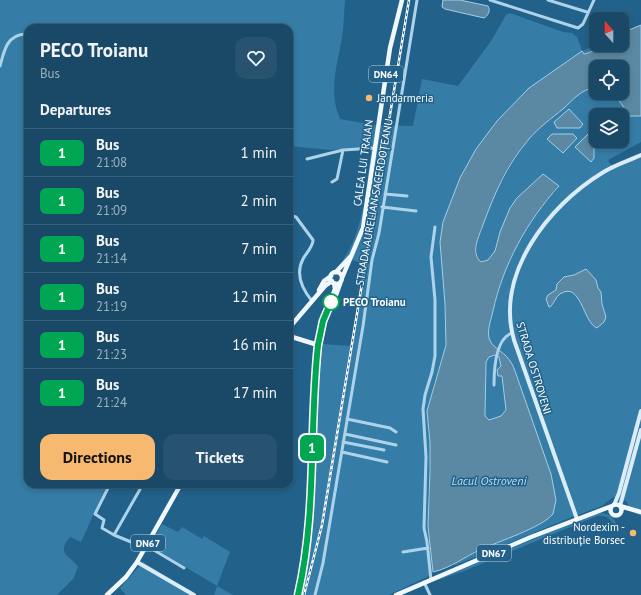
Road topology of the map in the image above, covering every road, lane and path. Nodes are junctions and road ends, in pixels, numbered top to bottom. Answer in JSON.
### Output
{"nodes":[{"id":1,"x":402,"y":0,"type":"edge"},
{"id":2,"x":417,"y":0,"type":"edge"},
{"id":3,"x":490,"y":0,"type":"edge"},
{"id":4,"x":548,"y":0,"type":"edge"},
{"id":5,"x":594,"y":0,"type":"edge"},
{"id":6,"x":587,"y":12,"type":"junction"},
{"id":7,"x":24,"y":34,"type":"edge"},
{"id":8,"x":0,"y":66,"type":"edge"},
{"id":9,"x":374,"y":148,"type":"junction"},
{"id":10,"x":343,"y":150,"type":"junction"},
{"id":11,"x":641,"y":156,"type":"edge"},
{"id":12,"x":308,"y":159,"type":"dead end"},
{"id":13,"x":332,"y":182,"type":"dead end"},
{"id":14,"x":385,"y":194,"type":"junction"},
{"id":15,"x":407,"y":196,"type":"dead end"},
{"id":16,"x":382,"y":207,"type":"junction"},
{"id":17,"x":416,"y":210,"type":"dead end"},
{"id":18,"x":293,"y":216,"type":"edge"},
{"id":19,"x":435,"y":227,"type":"dead end"},
{"id":20,"x":351,"y":256,"type":"junction"},
{"id":21,"x":336,"y":272,"type":"junction"},
{"id":22,"x":332,"y":280,"type":"junction"},
{"id":23,"x":342,"y":280,"type":"junction"},
{"id":24,"x":314,"y":299,"type":"junction"},
{"id":25,"x":331,"y":302,"type":"junction"},
{"id":26,"x":293,"y":323,"type":"edge"},
{"id":27,"x":512,"y":333,"type":"junction"},
{"id":28,"x":293,"y":337,"type":"edge"},
{"id":29,"x":318,"y":345,"type":"junction"},
{"id":30,"x":494,"y":385,"type":"dead end"},
{"id":31,"x":641,"y":412,"type":"edge"},
{"id":32,"x":347,"y":419,"type":"junction"},
{"id":33,"x":641,"y":430,"type":"edge"},
{"id":34,"x":396,"y":432,"type":"dead end"},
{"id":35,"x":345,"y":434,"type":"junction"},
{"id":36,"x":343,"y":442,"type":"junction"},
{"id":37,"x":396,"y":445,"type":"dead end"},
{"id":38,"x":384,"y":450,"type":"dead end"},
{"id":39,"x":342,"y":452,"type":"junction"},
{"id":40,"x":387,"y":462,"type":"dead end"},
{"id":41,"x":108,"y":488,"type":"edge"},
{"id":42,"x":141,"y":488,"type":"edge"},
{"id":43,"x":179,"y":488,"type":"edge"},
{"id":44,"x":619,"y":499,"type":"junction"},
{"id":45,"x":613,"y":505,"type":"junction"},
{"id":46,"x":620,"y":506,"type":"junction"},
{"id":47,"x":606,"y":509,"type":"junction"},
{"id":48,"x":630,"y":510,"type":"junction"},
{"id":49,"x":597,"y":512,"type":"junction"},
{"id":50,"x":641,"y":512,"type":"edge"},
{"id":51,"x":621,"y":513,"type":"junction"},
{"id":52,"x":613,"y":514,"type":"junction"},
{"id":53,"x":577,"y":519,"type":"junction"},
{"id":54,"x":114,"y":535,"type":"junction"},
{"id":55,"x":146,"y":547,"type":"junction"},
{"id":56,"x":428,"y":548,"type":"junction"},
{"id":57,"x":403,"y":552,"type":"dead end"},
{"id":58,"x":137,"y":562,"type":"junction"},
{"id":59,"x":184,"y":568,"type":"dead end"},
{"id":60,"x":431,"y":580,"type":"junction"},
{"id":61,"x":424,"y":582,"type":"junction"},
{"id":62,"x":107,"y":595,"type":"edge"},
{"id":63,"x":194,"y":595,"type":"edge"},
{"id":64,"x":298,"y":595,"type":"edge"},
{"id":65,"x":315,"y":595,"type":"edge"},
{"id":66,"x":396,"y":595,"type":"edge"},
{"id":67,"x":430,"y":595,"type":"edge"}],
"edges":[{"from":1,"to":9,"type":"main road","name":"CALEA LUI TRAIAN","number":"DN64"},
{"from":2,"to":14,"type":"street","name":"STRADA AURELIAN SACERDOȚEANU"},
{"from":3,"to":6,"type":"street"},
{"from":4,"to":6,"type":"street"},
{"from":5,"to":6,"type":"street"},
{"from":7,"to":8,"type":"street"},
{"from":9,"to":10,"type":"street"},
{"from":9,"to":20,"type":"main road","name":"CALEA LUI TRAIAN","number":"DN64"},
{"from":10,"to":12,"type":"street"},
{"from":10,"to":13,"type":"street"},
{"from":11,"to":27,"type":"street","name":"STRADA OSTROVENI"},
{"from":14,"to":15,"type":"street"},
{"from":14,"to":16,"type":"street","name":"STRADA AURELIAN SACERDOȚEANU"},
{"from":16,"to":17,"type":"street"},
{"from":16,"to":32,"type":"street","name":"STRADA AURELIAN SACERDOȚEANU"},
{"from":18,"to":24,"type":"street"},
{"from":19,"to":56,"type":"street"},
{"from":20,"to":21,"type":"main road","name":"CALEA LUI TRAIAN","number":"DN64"},
{"from":20,"to":23,"type":"main road","name":"CALEA LUI TRAIAN","number":"DN64"},
{"from":21,"to":22,"type":"main road","name":"CALEA LUI TRAIAN"},
{"from":21,"to":23,"type":"main road"},
{"from":22,"to":23,"type":"main road"},
{"from":22,"to":24,"type":"main road","name":"CALEA LUI TRAIAN"},
{"from":22,"to":25,"type":"main road","name":"CALEA LUI TRAIAN","number":"DN64"},
{"from":23,"to":25,"type":"main road","name":"CALEA LUI TRAIAN","number":"DN64"},
{"from":24,"to":26,"type":"main road","name":"CALEA LUI TRAIAN"},
{"from":25,"to":29,"type":"main road","name":"CALEA LUI TRAIAN","number":"DN64"},
{"from":27,"to":30,"type":"street"},
{"from":27,"to":53,"type":"street","name":"STRADA OSTROVENI"},
{"from":28,"to":29,"type":"main road"},
{"from":29,"to":64,"type":"main road","name":"CALEA LUI TRAIAN","number":"DN64"},
{"from":31,"to":44,"type":"street"},
{"from":32,"to":34,"type":"street"},
{"from":32,"to":35,"type":"street","name":"STRADA AURELIAN SACERDOȚEANU"},
{"from":33,"to":44,"type":"street"},
{"from":35,"to":36,"type":"street","name":"STRADA AURELIAN SACERDOȚEANU"},
{"from":35,"to":37,"type":"street"},
{"from":36,"to":38,"type":"street"},
{"from":36,"to":39,"type":"street","name":"STRADA AURELIAN SACERDOȚEANU"},
{"from":39,"to":40,"type":"street"},
{"from":39,"to":65,"type":"street","name":"STRADA AURELIAN SACERDOȚEANU"},
{"from":41,"to":54,"type":"street"},
{"from":42,"to":54,"type":"street"},
{"from":43,"to":55,"type":"main road","number":"DN67"},
{"from":44,"to":45,"type":"street"},
{"from":44,"to":46,"type":"street"},
{"from":44,"to":47,"type":"main road"},
{"from":44,"to":48,"type":"street"},
{"from":45,"to":46,"type":"main road","number":"DN67"},
{"from":45,"to":47,"type":"main road","number":"DN67"},
{"from":45,"to":52,"type":"main road"},
{"from":46,"to":48,"type":"main road","number":"DN67"},
{"from":46,"to":51,"type":"main road"},
{"from":47,"to":49,"type":"main road","number":"DN67"},
{"from":48,"to":50,"type":"main road","number":"DN67"},
{"from":48,"to":51,"type":"main road","number":"DN67"},
{"from":49,"to":52,"type":"main road","number":"DN67"},
{"from":49,"to":53,"type":"main road","number":"DN67"},
{"from":51,"to":52,"type":"main road","number":"DN67"},
{"from":53,"to":60,"type":"main road","number":"DN67"},
{"from":54,"to":55,"type":"street"},
{"from":55,"to":58,"type":"main road","number":"DN67"},
{"from":55,"to":59,"type":"street"},
{"from":56,"to":57,"type":"street"},
{"from":56,"to":60,"type":"street"},
{"from":58,"to":62,"type":"main road","number":"DN67"},
{"from":58,"to":63,"type":"street"},
{"from":60,"to":61,"type":"main road","number":"DN67"},
{"from":61,"to":66,"type":"main road","number":"DN67"},
{"from":61,"to":67,"type":"street"}]}
